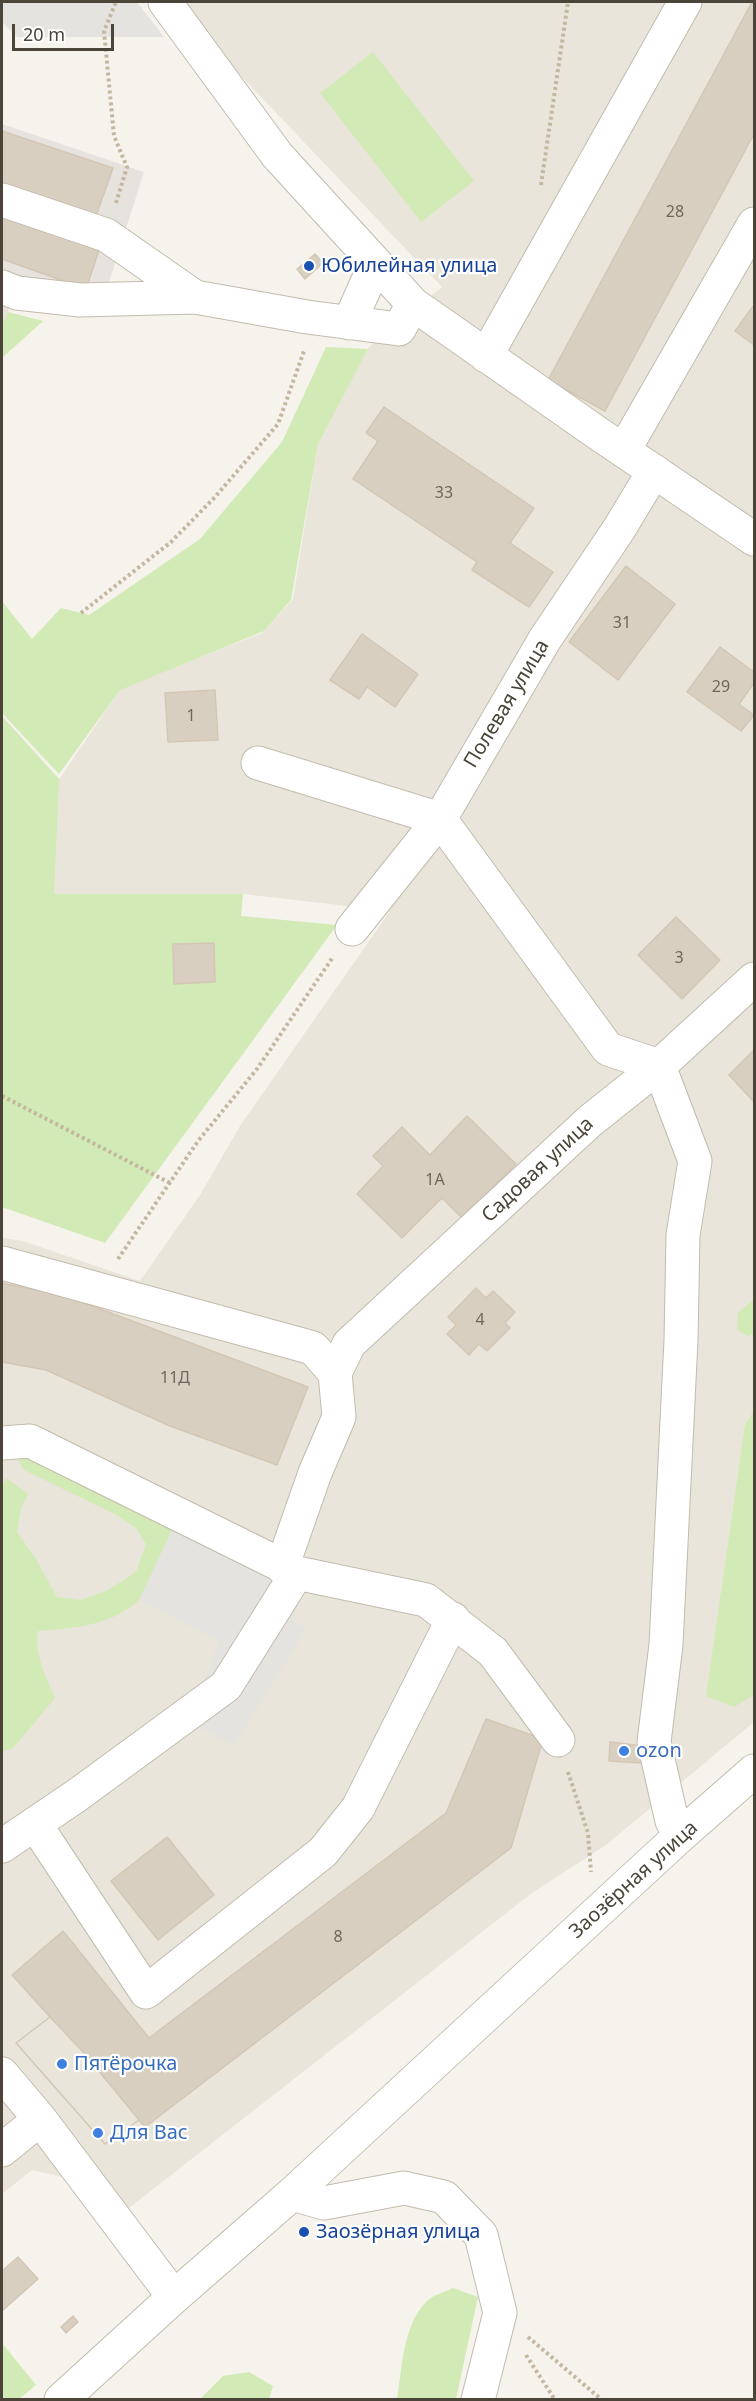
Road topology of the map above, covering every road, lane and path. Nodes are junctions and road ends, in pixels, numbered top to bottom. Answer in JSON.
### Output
{"nodes":[{"id":1,"x":116,"y":2,"type":"edge"},
{"id":2,"x":165,"y":2,"type":"edge"},
{"id":3,"x":568,"y":2,"type":"edge"},
{"id":4,"x":686,"y":2,"type":"edge"},
{"id":5,"x":540,"y":190,"type":"dead end"},
{"id":6,"x":2,"y":200,"type":"edge"},
{"id":7,"x":754,"y":224,"type":"edge"},
{"id":8,"x":106,"y":235,"type":"junction"},
{"id":9,"x":375,"y":264,"type":"junction"},
{"id":10,"x":2,"y":287,"type":"edge"},
{"id":11,"x":195,"y":297,"type":"junction"},
{"id":12,"x":413,"y":304,"type":"junction"},
{"id":13,"x":335,"y":321,"type":"junction"},
{"id":14,"x":486,"y":356,"type":"junction"},
{"id":15,"x":624,"y":450,"type":"junction"},
{"id":16,"x":654,"y":471,"type":"junction"},
{"id":17,"x":754,"y":538,"type":"edge"},
{"id":18,"x":81,"y":613,"type":"dead end"},
{"id":19,"x":258,"y":763,"type":"dead end"},
{"id":20,"x":440,"y":819,"type":"junction"},
{"id":21,"x":352,"y":929,"type":"joint"},
{"id":22,"x":754,"y":979,"type":"edge"},
{"id":23,"x":659,"y":1066,"type":"junction"},
{"id":24,"x":2,"y":1096,"type":"edge"},
{"id":25,"x":170,"y":1183,"type":"junction"},
{"id":26,"x":2,"y":1263,"type":"edge"},
{"id":27,"x":97,"y":1289,"type":"junction"},
{"id":28,"x":335,"y":1372,"type":"junction"},
{"id":29,"x":2,"y":1443,"type":"edge"},
{"id":30,"x":289,"y":1570,"type":"junction"},
{"id":31,"x":453,"y":1619,"type":"junction"},
{"id":32,"x":558,"y":1740,"type":"joint"},
{"id":33,"x":754,"y":1771,"type":"edge"},
{"id":34,"x":34,"y":1824,"type":"junction"},
{"id":35,"x":681,"y":1835,"type":"junction"},
{"id":36,"x":2,"y":1846,"type":"edge"},
{"id":37,"x":596,"y":1914,"type":"junction"},
{"id":38,"x":2,"y":2074,"type":"edge"},
{"id":39,"x":40,"y":2119,"type":"junction"},
{"id":40,"x":2,"y":2150,"type":"edge"},
{"id":41,"x":292,"y":2194,"type":"junction"},
{"id":42,"x":174,"y":2297,"type":"junction"},
{"id":43,"x":500,"y":2313,"type":"junction"},
{"id":44,"x":62,"y":2400,"type":"edge"},
{"id":45,"x":478,"y":2400,"type":"edge"},
{"id":46,"x":602,"y":2400,"type":"edge"}],
"edges":[{"from":1,"to":8,"type":"path"},
{"from":2,"to":9,"type":"street"},
{"from":3,"to":5,"type":"path"},
{"from":4,"to":14,"type":"street"},
{"from":6,"to":8,"type":"street"},
{"from":7,"to":15,"type":"street"},
{"from":8,"to":11,"type":"street"},
{"from":9,"to":12,"type":"street"},
{"from":9,"to":13,"type":"street"},
{"from":10,"to":11,"type":"street"},
{"from":11,"to":13,"type":"street"},
{"from":12,"to":13,"type":"street"},
{"from":12,"to":14,"type":"street"},
{"from":13,"to":18,"type":"path"},
{"from":14,"to":15,"type":"street"},
{"from":15,"to":16,"type":"street"},
{"from":16,"to":17,"type":"street"},
{"from":16,"to":20,"type":"street","name":"Полевая улица"},
{"from":19,"to":20,"type":"street"},
{"from":20,"to":21,"type":"street","name":"Полевая улица"},
{"from":20,"to":23,"type":"street"},
{"from":21,"to":25,"type":"path"},
{"from":22,"to":23,"type":"street","name":"Садовая улица"},
{"from":23,"to":28,"type":"street","name":"Садовая улица"},
{"from":23,"to":35,"type":"street"},
{"from":24,"to":25,"type":"path"},
{"from":25,"to":27,"type":"path"},
{"from":26,"to":27,"type":"street"},
{"from":27,"to":28,"type":"street"},
{"from":28,"to":30,"type":"street"},
{"from":29,"to":30,"type":"street"},
{"from":30,"to":31,"type":"street"},
{"from":30,"to":34,"type":"street"},
{"from":31,"to":32,"type":"street"},
{"from":31,"to":34,"type":"street"},
{"from":32,"to":37,"type":"path"},
{"from":33,"to":35,"type":"street","name":"Заозёрная улица"},
{"from":34,"to":36,"type":"street"},
{"from":35,"to":37,"type":"street","name":"Заозёрная улица"},
{"from":37,"to":41,"type":"street","name":"Заозёрная улица"},
{"from":38,"to":39,"type":"street"},
{"from":39,"to":40,"type":"street"},
{"from":39,"to":42,"type":"street"},
{"from":41,"to":42,"type":"street","name":"Заозёрная улица"},
{"from":41,"to":43,"type":"street"},
{"from":42,"to":44,"type":"street","name":"Заозёрная улица"},
{"from":43,"to":45,"type":"street"},
{"from":43,"to":46,"type":"path"}]}
